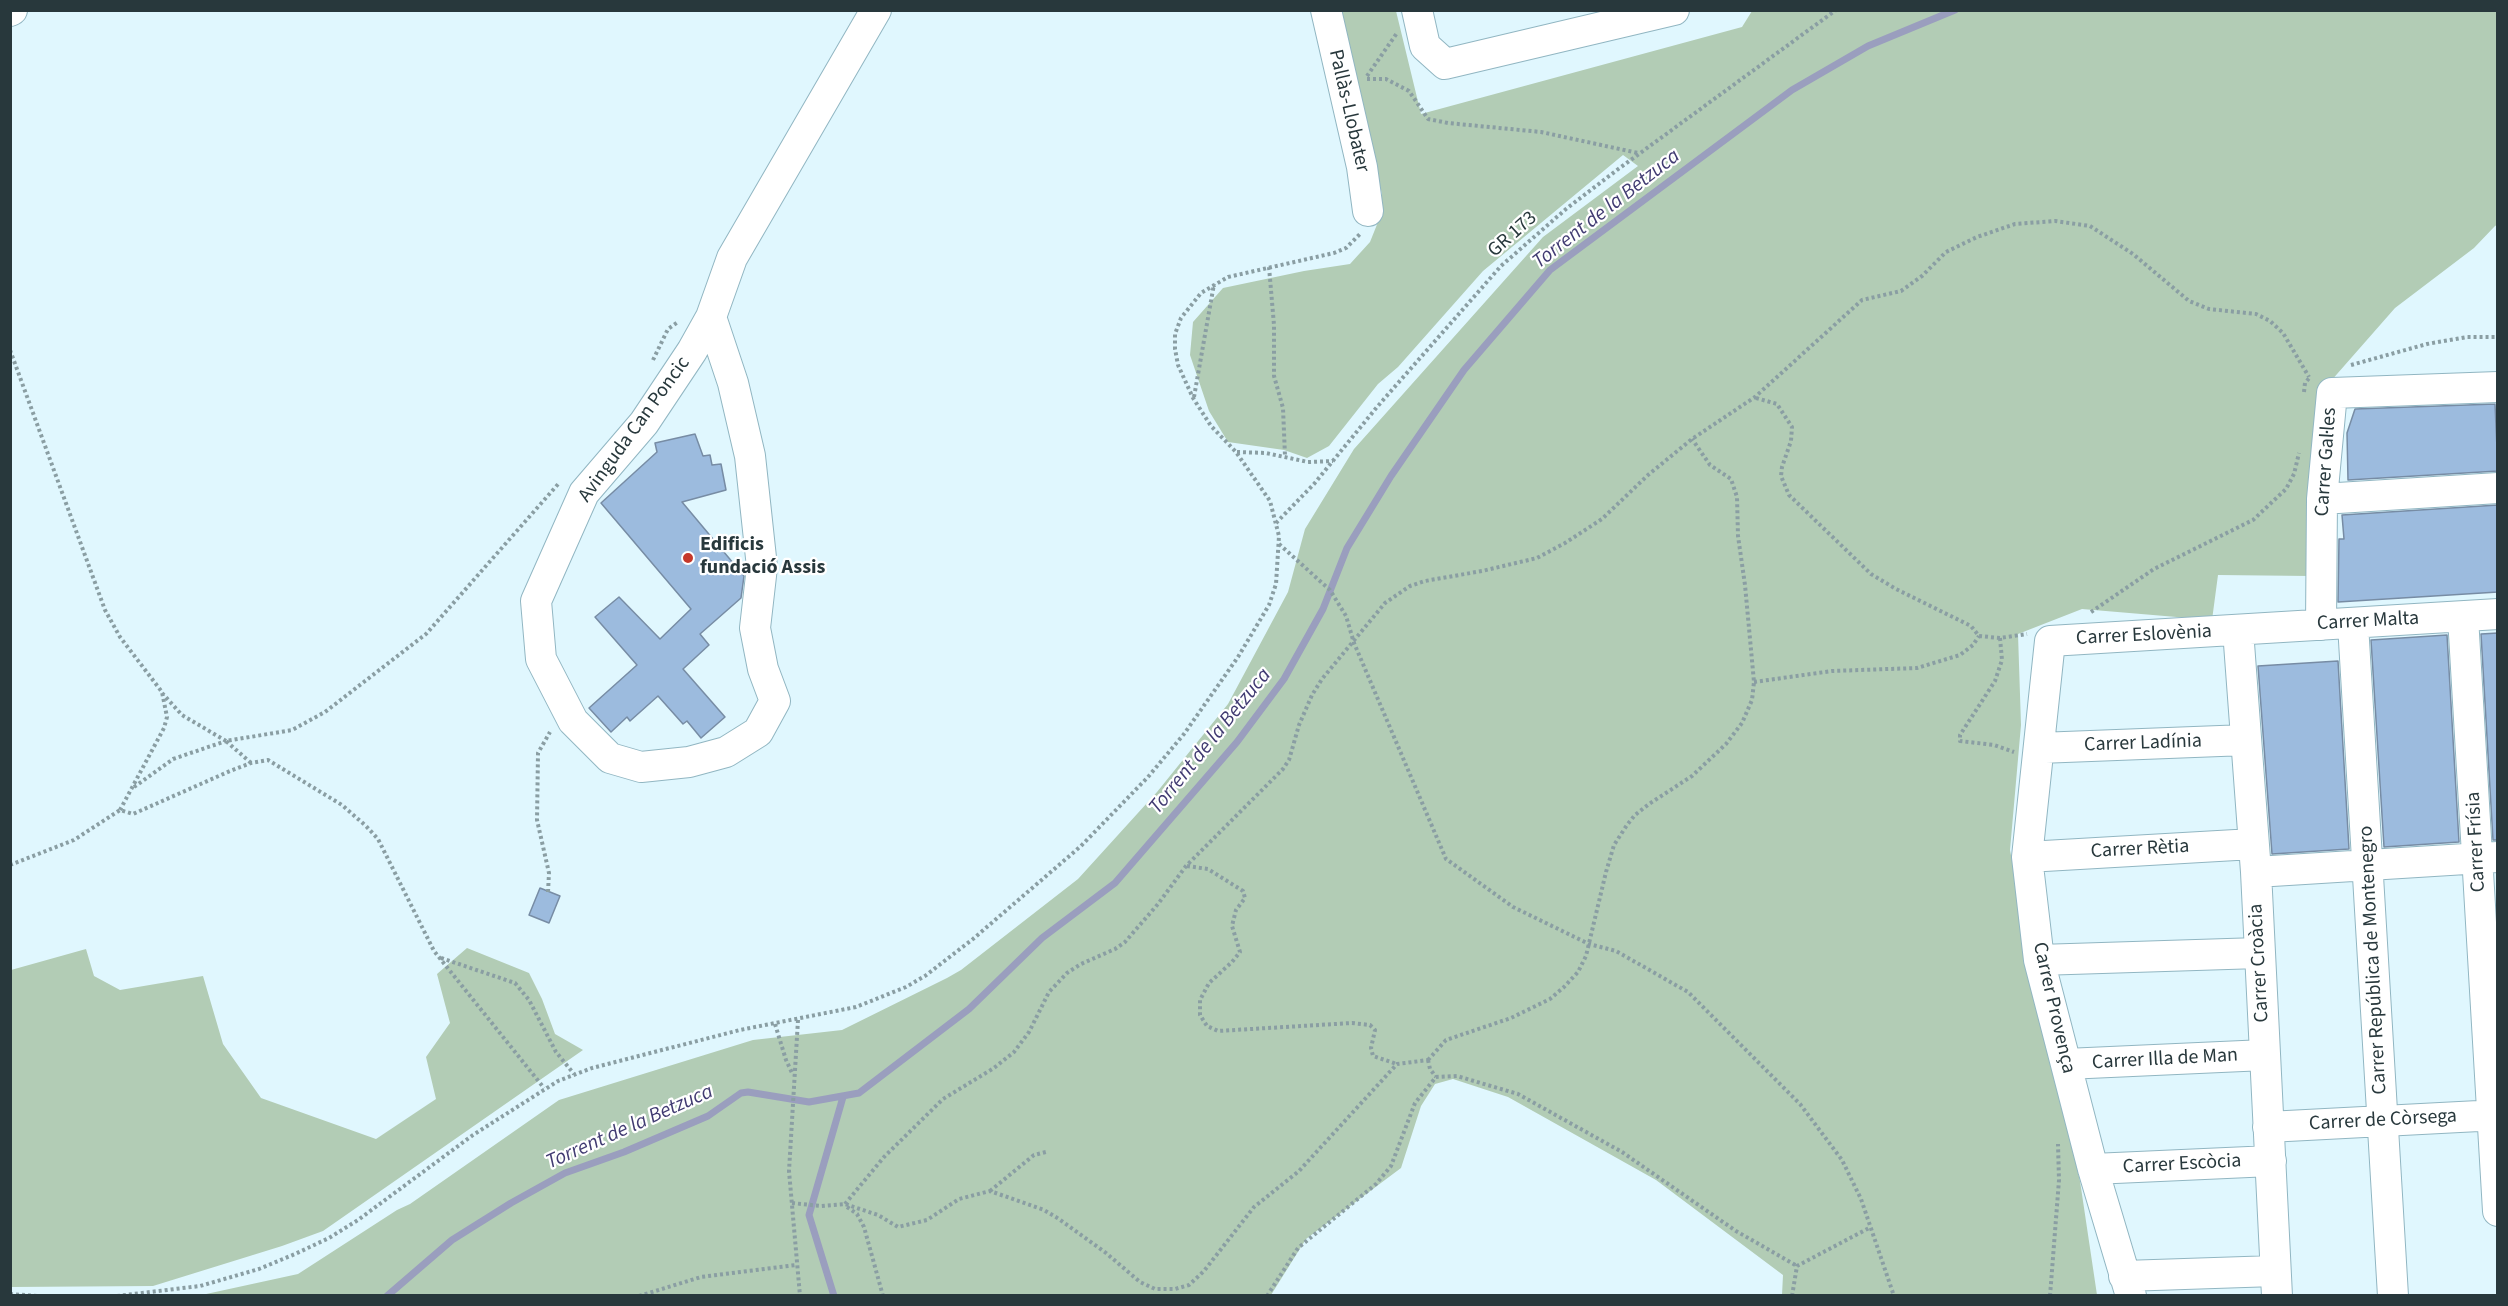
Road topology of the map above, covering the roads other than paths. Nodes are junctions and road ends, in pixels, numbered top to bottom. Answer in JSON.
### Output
{"nodes":[{"id":1,"x":876,"y":10,"type":"edge"},
{"id":2,"x":1326,"y":10,"type":"edge"},
{"id":3,"x":1674,"y":10,"type":"edge"},
{"id":4,"x":1408,"y":20,"type":"edge"},
{"id":5,"x":1368,"y":211,"type":"road end"},
{"id":6,"x":698,"y":316,"type":"junction"},
{"id":7,"x":2498,"y":387,"type":"edge"},
{"id":8,"x":2498,"y":488,"type":"edge"},
{"id":9,"x":2322,"y":499,"type":"junction"},
{"id":10,"x":2498,"y":614,"type":"edge"},
{"id":11,"x":2463,"y":617,"type":"junction"},
{"id":12,"x":2353,"y":624,"type":"junction"},
{"id":13,"x":2321,"y":625,"type":"junction"},
{"id":14,"x":2238,"y":630,"type":"junction"},
{"id":15,"x":2040,"y":637,"type":"joint"},
{"id":16,"x":2246,"y":740,"type":"junction"},
{"id":17,"x":2039,"y":748,"type":"junction"},
{"id":18,"x":2026,"y":857,"type":"junction"},
{"id":19,"x":2254,"y":858,"type":"junction"},
{"id":20,"x":2488,"y":858,"type":"edge"},
{"id":21,"x":2369,"y":866,"type":"junction"},
{"id":22,"x":2259,"y":953,"type":"junction"},
{"id":23,"x":2038,"y":960,"type":"junction"},
{"id":24,"x":2265,"y":1055,"type":"junction"},
{"id":25,"x":2066,"y":1064,"type":"junction"},
{"id":26,"x":2495,"y":1115,"type":"edge"},
{"id":27,"x":2383,"y":1121,"type":"junction"},
{"id":28,"x":2268,"y":1127,"type":"junction"},
{"id":29,"x":2271,"y":1161,"type":"junction"},
{"id":30,"x":2093,"y":1169,"type":"junction"},
{"id":31,"x":2498,"y":1211,"type":"edge"},
{"id":32,"x":2276,"y":1283,"type":"edge"},
{"id":33,"x":2128,"y":1286,"type":"edge"},
{"id":34,"x":2393,"y":1296,"type":"edge"}],
"edges":[{"from":1,"to":6,"type":"street","name":"Avinguda Can Poncic"},
{"from":2,"to":5,"type":"street","name":"Pallàs-Llobater"},
{"from":3,"to":4,"type":"street"},
{"from":6,"to":6,"type":"street","name":"Avinguda Can Poncic"},
{"from":7,"to":9,"type":"street","name":"Carrer Gal·les"},
{"from":8,"to":9,"type":"street"},
{"from":9,"to":13,"type":"street","name":"Carrer Gal·les"},
{"from":10,"to":11,"type":"street","name":"Carrer Malta"},
{"from":11,"to":12,"type":"street","name":"Carrer Malta"},
{"from":11,"to":20,"type":"street","name":"Carrer Frísia"},
{"from":12,"to":13,"type":"street","name":"Carrer Malta"},
{"from":12,"to":21,"type":"street","name":"Carrer República de Montenegro"},
{"from":13,"to":14,"type":"street","name":"Carrer Malta"},
{"from":14,"to":15,"type":"street","name":"Carrer Eslovènia"},
{"from":14,"to":16,"type":"street","name":"Carrer Croàcia"},
{"from":15,"to":17,"type":"street","name":"Carrer Provença"},
{"from":16,"to":17,"type":"street","name":"Carrer Ladínia"},
{"from":16,"to":19,"type":"street","name":"Carrer Croàcia"},
{"from":17,"to":18,"type":"street","name":"Carrer Provença"},
{"from":18,"to":19,"type":"street","name":"Carrer Rètia"},
{"from":18,"to":23,"type":"street","name":"Carrer Provença"},
{"from":19,"to":21,"type":"street","name":"Carrer Rètia"},
{"from":19,"to":22,"type":"street","name":"Carrer Croàcia"},
{"from":20,"to":21,"type":"street","name":"Carrer Rètia"},
{"from":20,"to":26,"type":"street","name":"Carrer Frísia"},
{"from":21,"to":27,"type":"street","name":"Carrer República de Montenegro"},
{"from":22,"to":23,"type":"street"},
{"from":22,"to":24,"type":"street","name":"Carrer Croàcia"},
{"from":23,"to":25,"type":"street","name":"Carrer Provença"},
{"from":24,"to":25,"type":"street","name":"Carrer Illa de Man"},
{"from":24,"to":28,"type":"street","name":"Carrer Croàcia"},
{"from":25,"to":30,"type":"street","name":"Carrer Provença"},
{"from":26,"to":27,"type":"street","name":"Carrer de Còrsega"},
{"from":26,"to":31,"type":"street","name":"Carrer Frísia"},
{"from":27,"to":28,"type":"street","name":"Carrer de Còrsega"},
{"from":27,"to":34,"type":"street","name":"Carrer República de Montenegro"},
{"from":28,"to":29,"type":"street","name":"Carrer Croàcia"},
{"from":29,"to":30,"type":"street","name":"Carrer Escòcia"},
{"from":29,"to":32,"type":"street","name":"Carrer Croàcia"},
{"from":30,"to":33,"type":"street","name":"Carrer Provença"},
{"from":32,"to":33,"type":"street"}]}
